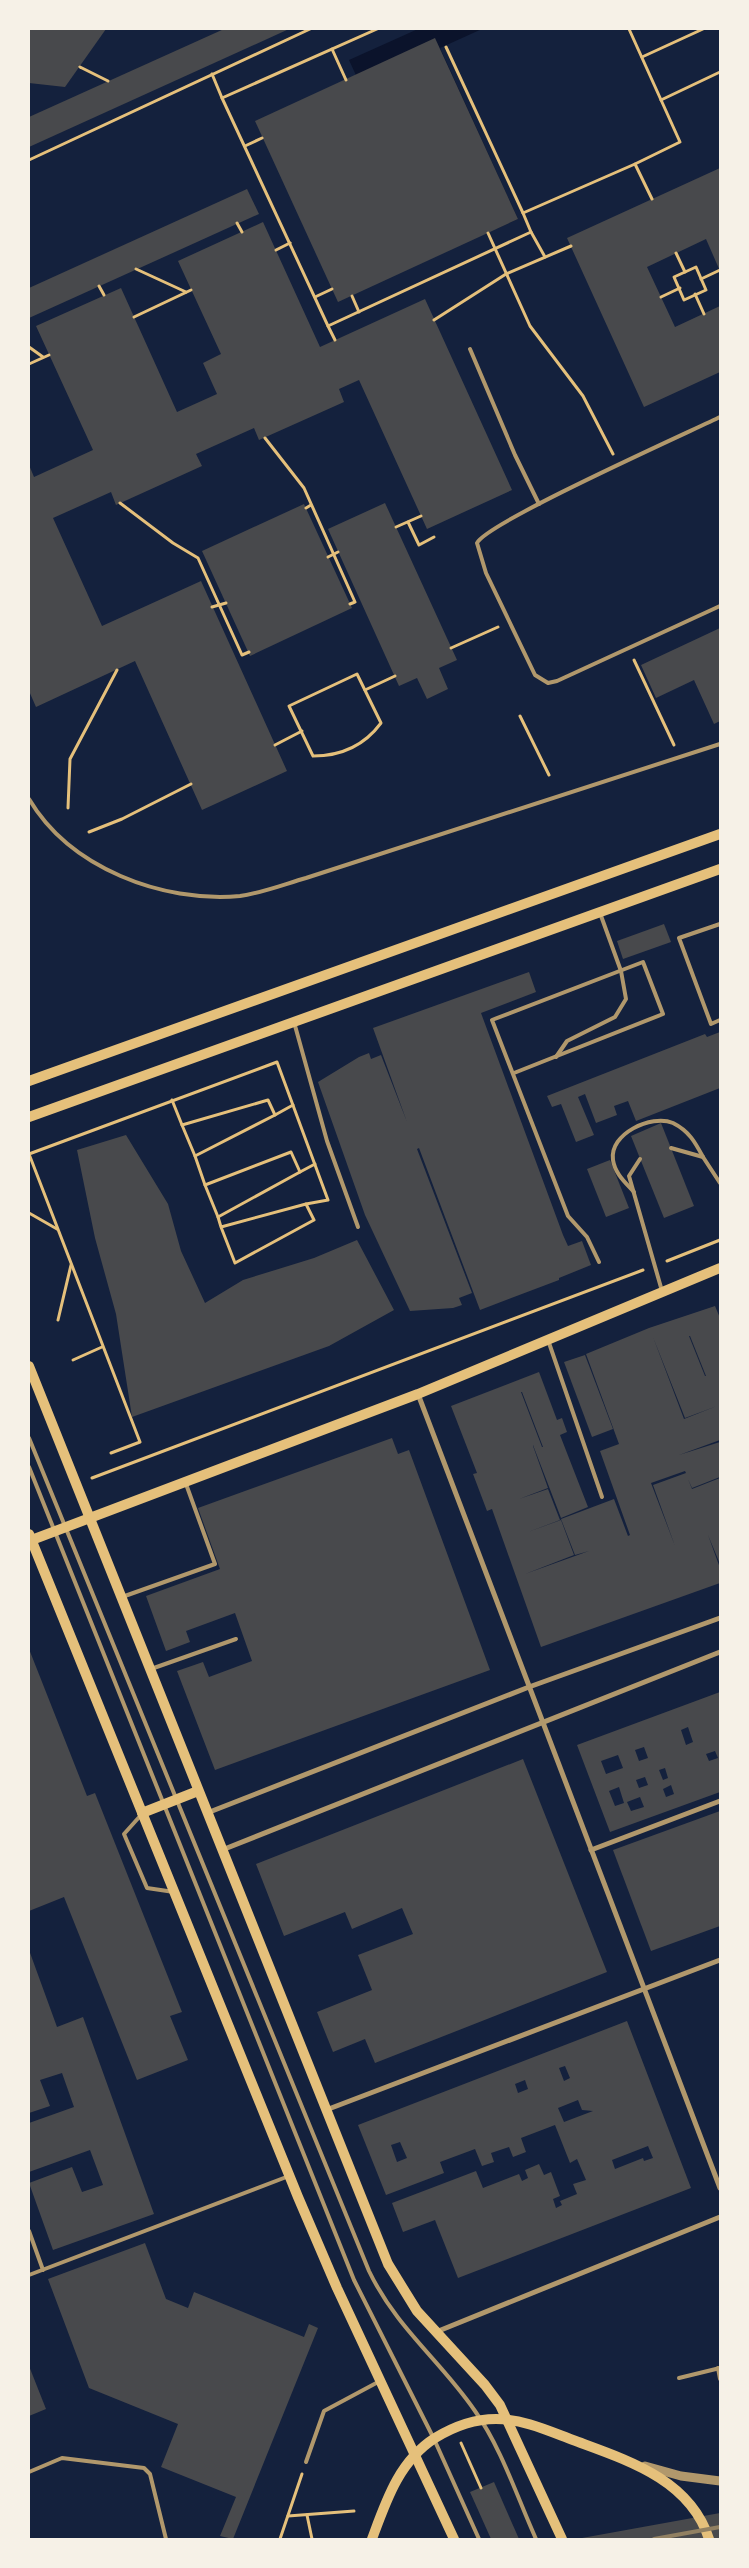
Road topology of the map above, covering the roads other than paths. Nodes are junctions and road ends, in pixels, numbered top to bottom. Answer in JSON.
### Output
{"nodes":[{"id":1,"x":470,"y":349,"type":"dead end"},
{"id":2,"x":720,"y":417,"type":"edge"},
{"id":3,"x":539,"y":504,"type":"junction"},
{"id":4,"x":720,"y":606,"type":"edge"},
{"id":5,"x":720,"y":744,"type":"edge"},
{"id":6,"x":29,"y":799,"type":"edge"},
{"id":7,"x":720,"y":834,"type":"edge"},
{"id":8,"x":720,"y":869,"type":"edge"},
{"id":9,"x":600,"y":912,"type":"junction"},
{"id":10,"x":720,"y":924,"type":"edge"},
{"id":11,"x":621,"y":971,"type":"junction"},
{"id":12,"x":720,"y":1020,"type":"edge"},
{"id":13,"x":294,"y":1022,"type":"junction"},
{"id":14,"x":556,"y":1057,"type":"junction"},
{"id":15,"x":514,"y":1074,"type":"junction"},
{"id":16,"x":29,"y":1081,"type":"edge"},
{"id":17,"x":29,"y":1117,"type":"edge"},
{"id":18,"x":671,"y":1148,"type":"dead end"},
{"id":19,"x":703,"y":1157,"type":"junction"},
{"id":20,"x":640,"y":1159,"type":"dead end"},
{"id":21,"x":720,"y":1183,"type":"edge"},
{"id":22,"x":634,"y":1192,"type":"junction"},
{"id":23,"x":358,"y":1227,"type":"dead end"},
{"id":24,"x":599,"y":1262,"type":"dead end"},
{"id":25,"x":720,"y":1268,"type":"edge"},
{"id":26,"x":663,"y":1292,"type":"junction"},
{"id":27,"x":548,"y":1340,"type":"junction"},
{"id":28,"x":29,"y":1366,"type":"edge"},
{"id":29,"x":418,"y":1394,"type":"junction"},
{"id":30,"x":29,"y":1438,"type":"edge"},
{"id":31,"x":29,"y":1467,"type":"edge"},
{"id":32,"x":185,"y":1482,"type":"junction"},
{"id":33,"x":602,"y":1497,"type":"dead end"},
{"id":34,"x":89,"y":1518,"type":"junction"},
{"id":35,"x":65,"y":1527,"type":"junction"},
{"id":36,"x":54,"y":1531,"type":"junction"},
{"id":37,"x":30,"y":1538,"type":"edge"},
{"id":38,"x":121,"y":1598,"type":"junction"},
{"id":39,"x":720,"y":1618,"type":"edge"},
{"id":40,"x":236,"y":1639,"type":"dead end"},
{"id":41,"x":720,"y":1652,"type":"edge"},
{"id":42,"x":150,"y":1670,"type":"junction"},
{"id":43,"x":529,"y":1687,"type":"junction"},
{"id":44,"x":542,"y":1723,"type":"junction"},
{"id":45,"x":198,"y":1791,"type":"junction"},
{"id":46,"x":176,"y":1800,"type":"junction"},
{"id":47,"x":720,"y":1801,"type":"edge"},
{"id":48,"x":164,"y":1805,"type":"junction"},
{"id":49,"x":142,"y":1813,"type":"junction"},
{"id":50,"x":207,"y":1814,"type":"junction"},
{"id":51,"x":222,"y":1850,"type":"junction"},
{"id":52,"x":591,"y":1850,"type":"junction"},
{"id":53,"x":174,"y":1892,"type":"junction"},
{"id":54,"x":720,"y":1960,"type":"edge"},
{"id":55,"x":644,"y":1989,"type":"junction"},
{"id":56,"x":325,"y":2110,"type":"junction"},
{"id":57,"x":289,"y":2176,"type":"junction"},
{"id":58,"x":720,"y":2188,"type":"edge"},
{"id":59,"x":720,"y":2217,"type":"edge"},
{"id":60,"x":29,"y":2231,"type":"edge"},
{"id":61,"x":43,"y":2270,"type":"junction"},
{"id":62,"x":29,"y":2275,"type":"edge"},
{"id":63,"x":435,"y":2332,"type":"junction"},
{"id":64,"x":719,"y":2368,"type":"edge"},
{"id":65,"x":679,"y":2378,"type":"dead end"},
{"id":66,"x":720,"y":2379,"type":"edge"},
{"id":67,"x":380,"y":2381,"type":"junction"},
{"id":68,"x":508,"y":2419,"type":"junction"},
{"id":69,"x":481,"y":2420,"type":"junction"},
{"id":70,"x":434,"y":2439,"type":"junction"},
{"id":71,"x":415,"y":2455,"type":"junction"},
{"id":72,"x":306,"y":2462,"type":"road end"},
{"id":73,"x":639,"y":2464,"type":"junction"},
{"id":74,"x":29,"y":2472,"type":"edge"},
{"id":75,"x":720,"y":2481,"type":"edge"},
{"id":76,"x":166,"y":2539,"type":"edge"},
{"id":77,"x":372,"y":2539,"type":"edge"},
{"id":78,"x":454,"y":2539,"type":"edge"},
{"id":79,"x":479,"y":2539,"type":"edge"},
{"id":80,"x":536,"y":2539,"type":"edge"},
{"id":81,"x":562,"y":2539,"type":"edge"},
{"id":82,"x":709,"y":2539,"type":"edge"}],
"edges":[{"from":1,"to":3,"type":"lane"},
{"from":2,"to":3,"type":"lane"},
{"from":3,"to":4,"type":"lane"},
{"from":5,"to":6,"type":"lane"},
{"from":7,"to":16,"type":"main road"},
{"from":8,"to":9,"type":"main road"},
{"from":9,"to":11,"type":"lane"},
{"from":9,"to":13,"type":"main road"},
{"from":10,"to":12,"type":"lane"},
{"from":11,"to":14,"type":"lane"},
{"from":11,"to":14,"type":"lane"},
{"from":11,"to":15,"type":"lane"},
{"from":13,"to":17,"type":"main road"},
{"from":13,"to":23,"type":"lane"},
{"from":14,"to":15,"type":"lane"},
{"from":15,"to":24,"type":"lane"},
{"from":18,"to":19,"type":"lane"},
{"from":19,"to":21,"type":"lane"},
{"from":19,"to":22,"type":"lane"},
{"from":20,"to":22,"type":"lane"},
{"from":22,"to":26,"type":"lane"},
{"from":25,"to":26,"type":"main road"},
{"from":26,"to":27,"type":"main road"},
{"from":27,"to":29,"type":"main road"},
{"from":27,"to":33,"type":"lane"},
{"from":28,"to":34,"type":"main road"},
{"from":29,"to":32,"type":"main road"},
{"from":29,"to":43,"type":"street"},
{"from":30,"to":35,"type":"lane"},
{"from":31,"to":36,"type":"lane"},
{"from":32,"to":34,"type":"main road"},
{"from":32,"to":38,"type":"lane"},
{"from":34,"to":35,"type":"main road"},
{"from":34,"to":38,"type":"main road"},
{"from":35,"to":36,"type":"main road"},
{"from":35,"to":46,"type":"lane"},
{"from":36,"to":37,"type":"main road"},
{"from":36,"to":48,"type":"lane"},
{"from":37,"to":49,"type":"main road"},
{"from":38,"to":42,"type":"main road"},
{"from":39,"to":43,"type":"street"},
{"from":40,"to":42,"type":"lane"},
{"from":41,"to":44,"type":"street"},
{"from":42,"to":45,"type":"main road"},
{"from":43,"to":44,"type":"street"},
{"from":43,"to":50,"type":"street"},
{"from":44,"to":51,"type":"street"},
{"from":44,"to":52,"type":"street"},
{"from":45,"to":46,"type":"main road"},
{"from":45,"to":50,"type":"main road"},
{"from":46,"to":48,"type":"main road"},
{"from":46,"to":69,"type":"lane"},
{"from":47,"to":52,"type":"street"},
{"from":48,"to":49,"type":"main road"},
{"from":48,"to":70,"type":"lane"},
{"from":49,"to":53,"type":"main road"},
{"from":49,"to":53,"type":"lane"},
{"from":50,"to":51,"type":"main road"},
{"from":51,"to":56,"type":"main road"},
{"from":52,"to":55,"type":"street"},
{"from":53,"to":57,"type":"main road"},
{"from":54,"to":55,"type":"street"},
{"from":55,"to":56,"type":"street"},
{"from":55,"to":58,"type":"street"},
{"from":56,"to":63,"type":"main road"},
{"from":57,"to":61,"type":"lane"},
{"from":57,"to":67,"type":"main road"},
{"from":59,"to":63,"type":"street"},
{"from":60,"to":61,"type":"lane"},
{"from":61,"to":62,"type":"lane"},
{"from":63,"to":68,"type":"main road"},
{"from":64,"to":65,"type":"lane"},
{"from":64,"to":66,"type":"lane"},
{"from":67,"to":71,"type":"main road"},
{"from":67,"to":72,"type":"lane"},
{"from":68,"to":69,"type":"main road"},
{"from":68,"to":73,"type":"main road"},
{"from":68,"to":81,"type":"main road"},
{"from":69,"to":70,"type":"main road"},
{"from":69,"to":80,"type":"lane"},
{"from":70,"to":71,"type":"main road"},
{"from":70,"to":79,"type":"lane"},
{"from":71,"to":77,"type":"main road"},
{"from":71,"to":78,"type":"main road"},
{"from":73,"to":75,"type":"street"},
{"from":73,"to":82,"type":"main road"},
{"from":74,"to":76,"type":"lane"}]}
